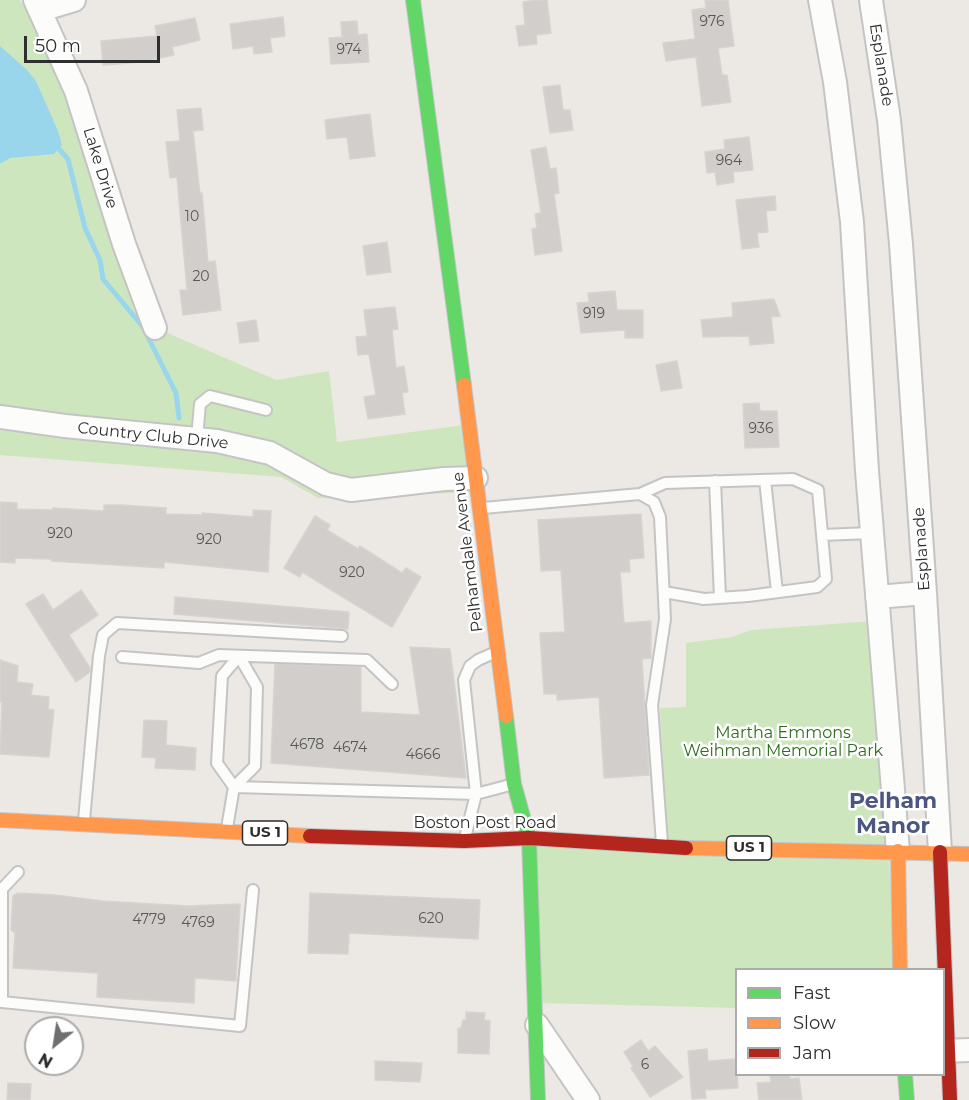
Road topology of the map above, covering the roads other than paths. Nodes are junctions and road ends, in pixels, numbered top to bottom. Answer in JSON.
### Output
{"nodes":[{"id":1,"x":74,"y":0,"type":"edge"},
{"id":2,"x":413,"y":0,"type":"edge"},
{"id":3,"x":820,"y":0,"type":"edge"},
{"id":4,"x":871,"y":0,"type":"edge"},
{"id":5,"x":38,"y":5,"type":"edge"},
{"id":6,"x":155,"y":328,"type":"dead end"},
{"id":7,"x":266,"y":410,"type":"dead end"},
{"id":8,"x":0,"y":417,"type":"edge"},
{"id":9,"x":197,"y":438,"type":"junction"},
{"id":10,"x":476,"y":478,"type":"junction"},
{"id":11,"x":765,"y":480,"type":"junction"},
{"id":12,"x":715,"y":481,"type":"junction"},
{"id":13,"x":640,"y":494,"type":"junction"},
{"id":14,"x":480,"y":508,"type":"junction"},
{"id":15,"x":872,"y":533,"type":"junction"},
{"id":16,"x":822,"y":535,"type":"junction"},
{"id":17,"x":664,"y":592,"type":"junction"},
{"id":18,"x":777,"y":592,"type":"junction"},
{"id":19,"x":925,"y":593,"type":"junction"},
{"id":20,"x":877,"y":597,"type":"junction"},
{"id":21,"x":720,"y":598,"type":"junction"},
{"id":22,"x":342,"y":636,"type":"dead end"},
{"id":23,"x":496,"y":651,"type":"junction"},
{"id":24,"x":239,"y":656,"type":"junction"},
{"id":25,"x":122,"y":657,"type":"dead end"},
{"id":26,"x":392,"y":684,"type":"dead end"},
{"id":27,"x":514,"y":784,"type":"junction"},
{"id":28,"x":234,"y":787,"type":"junction"},
{"id":29,"x":476,"y":794,"type":"junction"},
{"id":30,"x":0,"y":820,"type":"edge"},
{"id":31,"x":83,"y":824,"type":"junction"},
{"id":32,"x":227,"y":831,"type":"junction"},
{"id":33,"x":529,"y":838,"type":"junction"},
{"id":34,"x":464,"y":841,"type":"junction"},
{"id":35,"x":662,"y":847,"type":"junction"},
{"id":36,"x":898,"y":851,"type":"junction"},
{"id":37,"x":940,"y":852,"type":"junction"},
{"id":38,"x":969,"y":854,"type":"edge"},
{"id":39,"x":18,"y":872,"type":"dead end"},
{"id":40,"x":253,"y":890,"type":"dead end"},
{"id":41,"x":900,"y":968,"type":"edge"},
{"id":42,"x":537,"y":1025,"type":"junction"},
{"id":43,"x":953,"y":1051,"type":"edge"},
{"id":44,"x":969,"y":1055,"type":"edge"},
{"id":45,"x":905,"y":1076,"type":"edge"},
{"id":46,"x":538,"y":1100,"type":"edge"},
{"id":47,"x":588,"y":1100,"type":"edge"},
{"id":48,"x":907,"y":1100,"type":"edge"},
{"id":49,"x":950,"y":1100,"type":"edge"}],
"edges":[{"from":1,"to":5,"type":"street"},
{"from":2,"to":10,"type":"street","name":"Pelhamdale Avenue"},
{"from":3,"to":15,"type":"street"},
{"from":4,"to":19,"type":"street","name":"Esplanade"},
{"from":5,"to":6,"type":"street","name":"Lake Drive"},
{"from":7,"to":9,"type":"lane"},
{"from":8,"to":9,"type":"street","name":"Country Club Drive"},
{"from":9,"to":10,"type":"street","name":"Country Club Drive"},
{"from":10,"to":14,"type":"street","name":"Pelhamdale Avenue"},
{"from":11,"to":12,"type":"lane"},
{"from":11,"to":16,"type":"lane"},
{"from":11,"to":18,"type":"lane"},
{"from":12,"to":13,"type":"lane"},
{"from":12,"to":21,"type":"lane"},
{"from":13,"to":14,"type":"lane"},
{"from":13,"to":17,"type":"lane"},
{"from":14,"to":23,"type":"street","name":"Pelhamdale Avenue"},
{"from":15,"to":16,"type":"lane"},
{"from":15,"to":20,"type":"street"},
{"from":16,"to":18,"type":"lane"},
{"from":17,"to":21,"type":"lane"},
{"from":17,"to":35,"type":"lane"},
{"from":18,"to":21,"type":"lane"},
{"from":19,"to":20,"type":"street"},
{"from":19,"to":37,"type":"street","name":"Esplanade"},
{"from":20,"to":36,"type":"street"},
{"from":22,"to":31,"type":"lane"},
{"from":23,"to":27,"type":"street","name":"Pelhamdale Avenue"},
{"from":23,"to":29,"type":"lane"},
{"from":24,"to":25,"type":"lane"},
{"from":24,"to":26,"type":"lane"},
{"from":24,"to":28,"type":"lane"},
{"from":24,"to":28,"type":"lane"},
{"from":27,"to":29,"type":"lane"},
{"from":27,"to":33,"type":"street","name":"Pelhamdale Avenue"},
{"from":28,"to":29,"type":"lane"},
{"from":28,"to":32,"type":"lane"},
{"from":29,"to":34,"type":"lane"},
{"from":30,"to":31,"type":"street","name":"Boston Post Road","number":"US 1"},
{"from":31,"to":32,"type":"street","name":"Boston Post Road","number":"US 1"},
{"from":32,"to":34,"type":"street","name":"Boston Post Road","number":"US 1"},
{"from":33,"to":34,"type":"street","name":"Boston Post Road","number":"US 1"},
{"from":33,"to":35,"type":"street","name":"Boston Post Road","number":"US 1"},
{"from":33,"to":42,"type":"street","name":"Pelhamdale Avenue"},
{"from":35,"to":36,"type":"street","name":"Boston Post Road","number":"US 1"},
{"from":36,"to":37,"type":"street","name":"Boston Post Road","number":"US 1"},
{"from":36,"to":41,"type":"street"},
{"from":37,"to":38,"type":"street","name":"Boston Post Road","number":"US 1"},
{"from":37,"to":43,"type":"street","name":"Esplanade"},
{"from":39,"to":40,"type":"lane"},
{"from":42,"to":46,"type":"street","name":"Pelhamdale Avenue"},
{"from":42,"to":47,"type":"street"},
{"from":43,"to":44,"type":"street"},
{"from":43,"to":49,"type":"street","name":"Esplanade"},
{"from":45,"to":48,"type":"street"}]}
